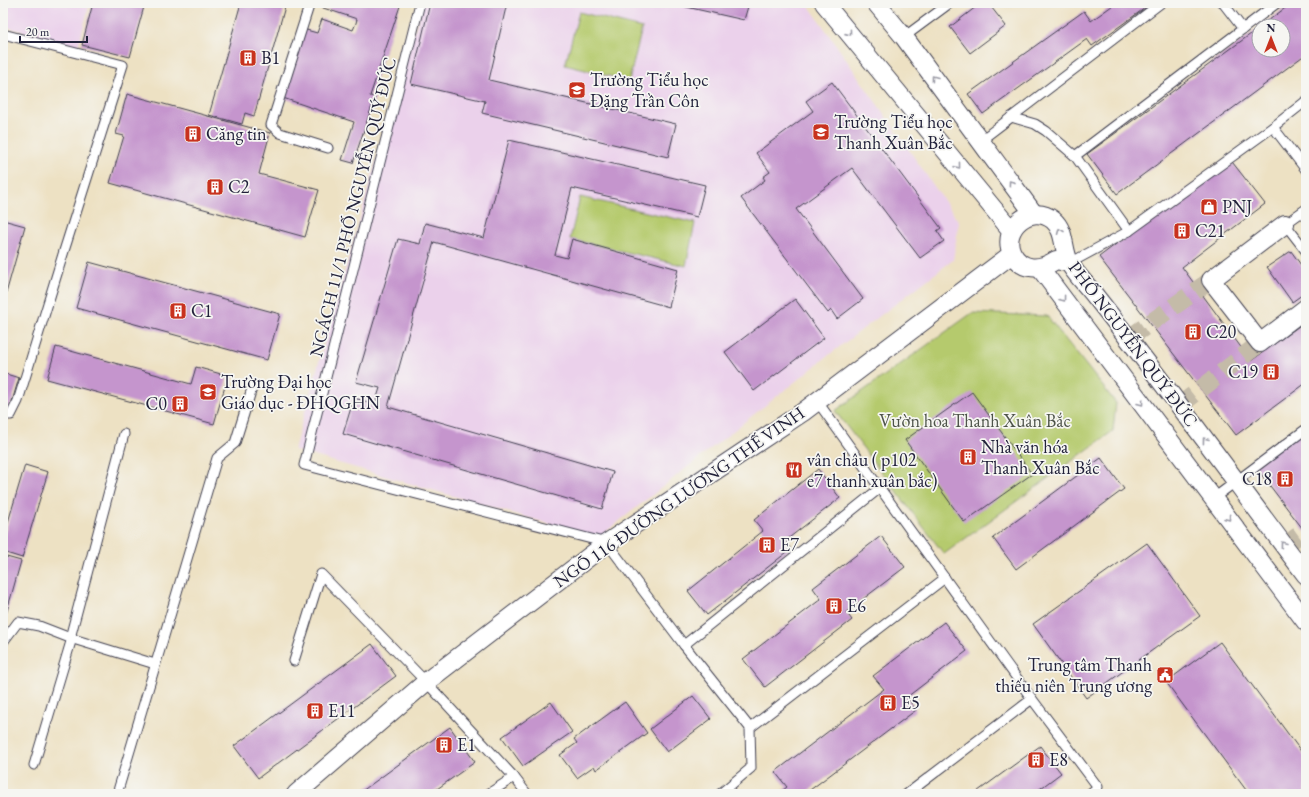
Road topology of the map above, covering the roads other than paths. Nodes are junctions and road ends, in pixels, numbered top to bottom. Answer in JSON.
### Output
{"nodes":[{"id":1,"x":310,"y":3,"type":"edge"},
{"id":2,"x":420,"y":3,"type":"edge"},
{"id":3,"x":824,"y":3,"type":"edge"},
{"id":4,"x":876,"y":3,"type":"edge"},
{"id":5,"x":950,"y":3,"type":"edge"},
{"id":6,"x":1161,"y":3,"type":"edge"},
{"id":7,"x":1223,"y":3,"type":"edge"},
{"id":8,"x":1277,"y":3,"type":"edge"},
{"id":9,"x":1243,"y":29,"type":"junction"},
{"id":10,"x":3,"y":34,"type":"edge"},
{"id":11,"x":904,"y":37,"type":"junction"},
{"id":12,"x":1306,"y":101,"type":"edge"},
{"id":13,"x":1010,"y":117,"type":"junction"},
{"id":14,"x":1274,"y":126,"type":"junction"},
{"id":15,"x":980,"y":141,"type":"junction"},
{"id":16,"x":328,"y":148,"type":"dead end"},
{"id":17,"x":1075,"y":156,"type":"junction"},
{"id":18,"x":1306,"y":170,"type":"edge"},
{"id":19,"x":1306,"y":209,"type":"edge"},
{"id":20,"x":1034,"y":214,"type":"junction"},
{"id":21,"x":1285,"y":224,"type":"junction"},
{"id":22,"x":1011,"y":230,"type":"junction"},
{"id":23,"x":1128,"y":230,"type":"junction"},
{"id":24,"x":1306,"y":250,"type":"edge"},
{"id":25,"x":1012,"y":254,"type":"junction"},
{"id":26,"x":1070,"y":263,"type":"junction"},
{"id":27,"x":1040,"y":268,"type":"junction"},
{"id":28,"x":1306,"y":308,"type":"edge"},
{"id":29,"x":253,"y":385,"type":"dead end"},
{"id":30,"x":817,"y":401,"type":"junction"},
{"id":31,"x":3,"y":415,"type":"edge"},
{"id":32,"x":1306,"y":429,"type":"edge"},
{"id":33,"x":124,"y":434,"type":"dead end"},
{"id":34,"x":1236,"y":481,"type":"junction"},
{"id":35,"x":880,"y":488,"type":"junction"},
{"id":36,"x":1214,"y":498,"type":"junction"},
{"id":37,"x":606,"y":543,"type":"junction"},
{"id":38,"x":1306,"y":575,"type":"edge"},
{"id":39,"x":945,"y":578,"type":"junction"},
{"id":40,"x":1306,"y":622,"type":"edge"},
{"id":41,"x":71,"y":638,"type":"junction"},
{"id":42,"x":3,"y":642,"type":"edge"},
{"id":43,"x":684,"y":645,"type":"junction"},
{"id":44,"x":294,"y":661,"type":"dead end"},
{"id":45,"x":155,"y":664,"type":"junction"},
{"id":46,"x":426,"y":682,"type":"junction"},
{"id":47,"x":1032,"y":700,"type":"junction"},
{"id":48,"x":750,"y":728,"type":"junction"},
{"id":49,"x":34,"y":765,"type":"dead end"},
{"id":50,"x":514,"y":777,"type":"junction"},
{"id":51,"x":1101,"y":790,"type":"edge"},
{"id":52,"x":117,"y":794,"type":"edge"},
{"id":53,"x":296,"y":794,"type":"edge"},
{"id":54,"x":488,"y":794,"type":"edge"},
{"id":55,"x":526,"y":794,"type":"edge"},
{"id":56,"x":720,"y":794,"type":"edge"},
{"id":57,"x":907,"y":794,"type":"edge"},
{"id":58,"x":1089,"y":794,"type":"edge"}],
"edges":[{"from":1,"to":16,"type":"lane"},
{"from":2,"to":37,"type":"lane","name":"NGÁCH 11/1 PHỐ NGUYỄN QUÝ ĐỨC"},
{"from":3,"to":22,"type":"street","one_way":true},
{"from":4,"to":11,"type":"street"},
{"from":5,"to":11,"type":"lane"},
{"from":6,"to":13,"type":"lane"},
{"from":7,"to":9,"type":"lane"},
{"from":8,"to":9,"type":"lane"},
{"from":9,"to":17,"type":"lane"},
{"from":10,"to":31,"type":"lane"},
{"from":15,"to":11,"type":"street","one_way":true},
{"from":12,"to":14,"type":"lane"},
{"from":13,"to":15,"type":"lane"},
{"from":13,"to":17,"type":"lane"},
{"from":14,"to":18,"type":"lane"},
{"from":14,"to":23,"type":"lane"},
{"from":20,"to":15,"type":"street","one_way":true},
{"from":17,"to":23,"type":"lane"},
{"from":19,"to":21,"type":"lane"},
{"from":20,"to":22,"type":"street"},
{"from":26,"to":20,"type":"street","name":"PHỐ NGUYỄN QUÝ ĐỨC","one_way":true},
{"from":21,"to":24,"type":"lane"},
{"from":21,"to":28,"type":"street"},
{"from":22,"to":25,"type":"street"},
{"from":23,"to":26,"type":"lane"},
{"from":25,"to":27,"type":"street"},
{"from":25,"to":30,"type":"street","name":"NGÕ 116 ĐƯỜNG LƯƠNG THẾ VINH"},
{"from":26,"to":27,"type":"street"},
{"from":34,"to":26,"type":"street","name":"PHỐ NGUYỄN QUÝ ĐỨC","one_way":true},
{"from":27,"to":36,"type":"street","name":"PHỐ NGUYỄN QUÝ ĐỨC","one_way":true},
{"from":29,"to":45,"type":"lane"},
{"from":30,"to":35,"type":"lane"},
{"from":30,"to":37,"type":"street","name":"NGÕ 116 ĐƯỜNG LƯƠNG THẾ VINH"},
{"from":32,"to":34,"type":"lane"},
{"from":33,"to":41,"type":"lane"},
{"from":34,"to":36,"type":"lane"},
{"from":38,"to":34,"type":"street","name":"PHỐ NGUYỄN QUÝ ĐỨC","one_way":true},
{"from":35,"to":39,"type":"lane"},
{"from":35,"to":43,"type":"lane"},
{"from":36,"to":40,"type":"street","name":"PHỐ NGUYỄN QUÝ ĐỨC","one_way":true},
{"from":37,"to":43,"type":"lane"},
{"from":37,"to":46,"type":"street","name":"NGÕ 116 ĐƯỜNG LƯƠNG THẾ VINH"},
{"from":39,"to":47,"type":"lane"},
{"from":39,"to":48,"type":"lane"},
{"from":41,"to":42,"type":"lane"},
{"from":41,"to":45,"type":"lane"},
{"from":41,"to":49,"type":"lane"},
{"from":43,"to":48,"type":"lane"},
{"from":44,"to":46,"type":"lane"},
{"from":45,"to":52,"type":"lane"},
{"from":46,"to":50,"type":"lane"},
{"from":46,"to":53,"type":"street","name":"NGÕ 116 ĐƯỜNG LƯƠNG THẾ VINH"},
{"from":47,"to":51,"type":"lane"},
{"from":47,"to":57,"type":"lane"},
{"from":48,"to":56,"type":"lane"},
{"from":50,"to":54,"type":"lane"},
{"from":50,"to":55,"type":"lane"},
{"from":51,"to":58,"type":"lane"}]}
